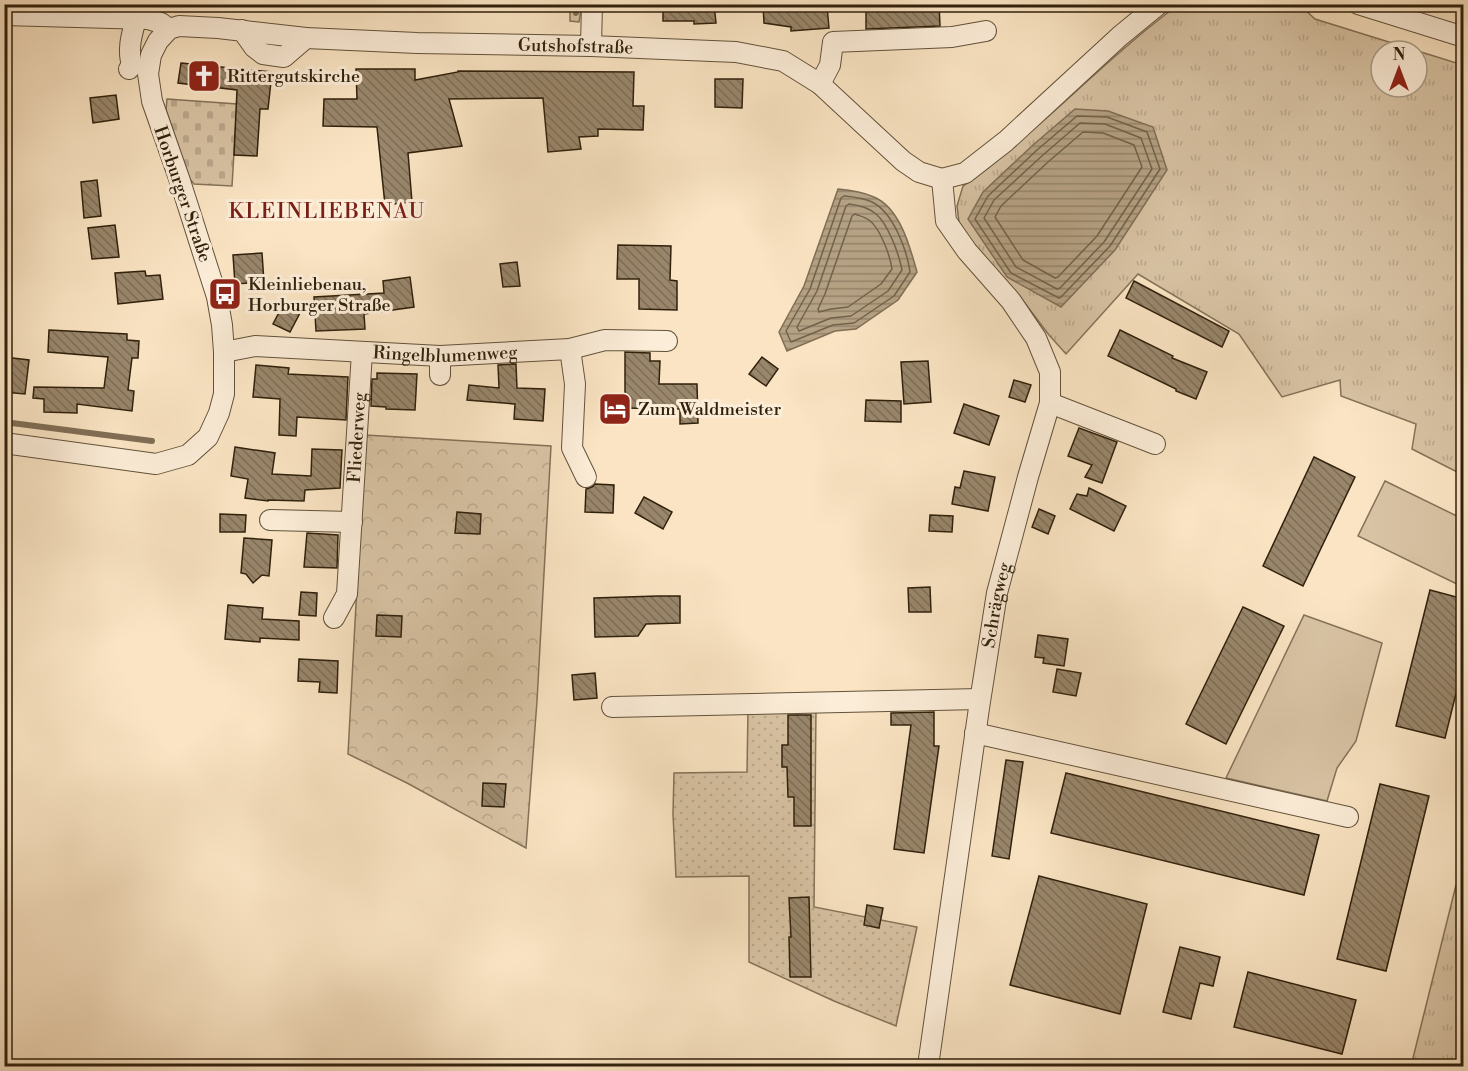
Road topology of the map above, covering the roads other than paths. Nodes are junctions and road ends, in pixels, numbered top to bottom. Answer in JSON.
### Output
{"nodes":[{"id":1,"x":592,"y":4,"type":"edge"},
{"id":2,"x":1159,"y":4,"type":"edge"},
{"id":3,"x":1358,"y":4,"type":"edge"},
{"id":4,"x":4,"y":15,"type":"edge"},
{"id":5,"x":136,"y":19,"type":"junction"},
{"id":6,"x":169,"y":29,"type":"junction"},
{"id":7,"x":986,"y":31,"type":"dead end"},
{"id":8,"x":1464,"y":37,"type":"edge"},
{"id":9,"x":591,"y":46,"type":"junction"},
{"id":10,"x":129,"y":69,"type":"dead end"},
{"id":11,"x":820,"y":84,"type":"junction"},
{"id":12,"x":942,"y":179,"type":"junction"},
{"id":13,"x":667,"y":341,"type":"dead end"},
{"id":14,"x":570,"y":349,"type":"junction"},
{"id":15,"x":224,"y":352,"type":"junction"},
{"id":16,"x":362,"y":352,"type":"junction"},
{"id":17,"x":1050,"y":403,"type":"junction"},
{"id":18,"x":4,"y":443,"type":"edge"},
{"id":19,"x":1155,"y":444,"type":"dead end"},
{"id":20,"x":586,"y":477,"type":"dead end"},
{"id":21,"x":270,"y":520,"type":"dead end"},
{"id":22,"x":352,"y":522,"type":"junction"},
{"id":23,"x":334,"y":618,"type":"dead end"},
{"id":24,"x":980,"y":699,"type":"junction"},
{"id":25,"x":612,"y":707,"type":"dead end"},
{"id":26,"x":975,"y":733,"type":"junction"},
{"id":27,"x":1348,"y":818,"type":"dead end"},
{"id":28,"x":928,"y":1066,"type":"edge"}],
"edges":[{"from":1,"to":9,"type":"street"},
{"from":2,"to":12,"type":"street"},
{"from":3,"to":8,"type":"street"},
{"from":4,"to":5,"type":"street"},
{"from":5,"to":6,"type":"street"},
{"from":5,"to":10,"type":"street"},
{"from":6,"to":9,"type":"street","name":"Gutshofstraße"},
{"from":6,"to":15,"type":"street","name":"Horburger Straße"},
{"from":7,"to":11,"type":"street"},
{"from":9,"to":11,"type":"street","name":"Gutshofstraße"},
{"from":11,"to":12,"type":"street","name":"Gutshofstraße"},
{"from":12,"to":17,"type":"street","name":"Schrägweg"},
{"from":13,"to":14,"type":"street","name":"Ringelblumenweg"},
{"from":14,"to":16,"type":"street","name":"Ringelblumenweg"},
{"from":14,"to":20,"type":"street"},
{"from":15,"to":16,"type":"street","name":"Ringelblumenweg"},
{"from":15,"to":18,"type":"street","name":"Horburger Straße"},
{"from":16,"to":22,"type":"street","name":"Fliederweg"},
{"from":17,"to":19,"type":"street"},
{"from":17,"to":24,"type":"street","name":"Schrägweg"},
{"from":21,"to":22,"type":"street"},
{"from":22,"to":23,"type":"street","name":"Fliederweg"},
{"from":24,"to":25,"type":"street"},
{"from":24,"to":26,"type":"street","name":"Schrägweg"},
{"from":26,"to":27,"type":"street"},
{"from":26,"to":28,"type":"street","name":"Schrägweg"}]}
